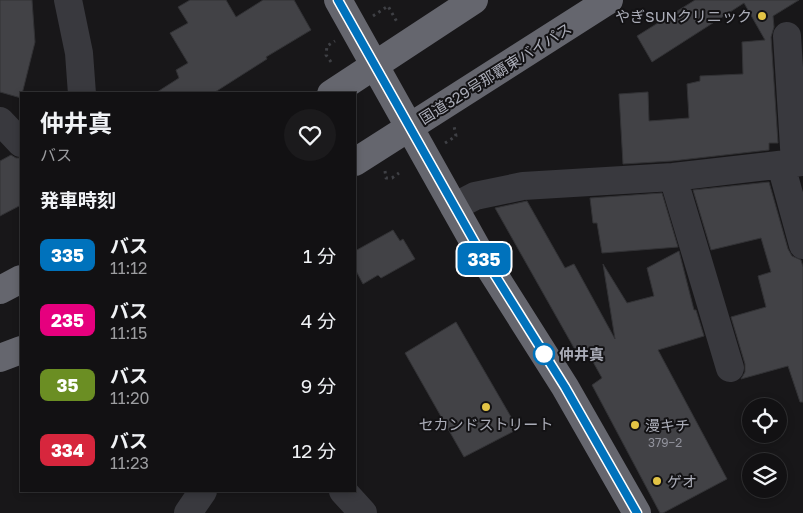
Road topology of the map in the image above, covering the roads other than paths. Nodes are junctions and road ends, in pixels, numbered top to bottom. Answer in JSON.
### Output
{"nodes":[{"id":1,"x":68,"y":0,"type":"edge"},
{"id":2,"x":338,"y":0,"type":"edge"},
{"id":3,"x":474,"y":0,"type":"edge"},
{"id":4,"x":609,"y":0,"type":"edge"},
{"id":5,"x":787,"y":36,"type":"dead end"},
{"id":6,"x":375,"y":66,"type":"junction"},
{"id":7,"x":82,"y":92,"type":"edge"},
{"id":8,"x":334,"y":92,"type":"edge"},
{"id":9,"x":0,"y":120,"type":"edge"},
{"id":10,"x":409,"y":127,"type":"junction"},
{"id":11,"x":20,"y":142,"type":"edge"},
{"id":12,"x":356,"y":161,"type":"edge"},
{"id":13,"x":793,"y":163,"type":"edge"},
{"id":14,"x":673,"y":177,"type":"junction"},
{"id":15,"x":454,"y":207,"type":"junction"},
{"id":16,"x":803,"y":245,"type":"edge"},
{"id":17,"x":20,"y":280,"type":"edge"},
{"id":18,"x":0,"y":290,"type":"edge"},
{"id":19,"x":20,"y":350,"type":"edge"},
{"id":20,"x":0,"y":358,"type":"edge"},
{"id":21,"x":730,"y":368,"type":"dead end"},
{"id":22,"x":203,"y":492,"type":"edge"},
{"id":23,"x":344,"y":492,"type":"edge"},
{"id":24,"x":188,"y":513,"type":"edge"},
{"id":25,"x":363,"y":513,"type":"edge"},
{"id":26,"x":636,"y":513,"type":"edge"}],
"edges":[{"from":1,"to":7,"type":"street"},
{"from":2,"to":6,"type":"highway"},
{"from":3,"to":6,"type":"highway"},
{"from":4,"to":10,"type":"highway","name":"国道329号那覇東バイパス"},
{"from":5,"to":13,"type":"street"},
{"from":6,"to":8,"type":"highway"},
{"from":6,"to":10,"type":"highway"},
{"from":9,"to":11,"type":"street"},
{"from":10,"to":12,"type":"highway","name":"国道329号那覇東バイパス"},
{"from":10,"to":15,"type":"highway"},
{"from":13,"to":14,"type":"street"},
{"from":13,"to":16,"type":"street"},
{"from":14,"to":15,"type":"street"},
{"from":14,"to":21,"type":"street"},
{"from":15,"to":26,"type":"highway"},
{"from":17,"to":18,"type":"highway"},
{"from":19,"to":20,"type":"highway"},
{"from":22,"to":24,"type":"street"},
{"from":23,"to":25,"type":"street"}]}
